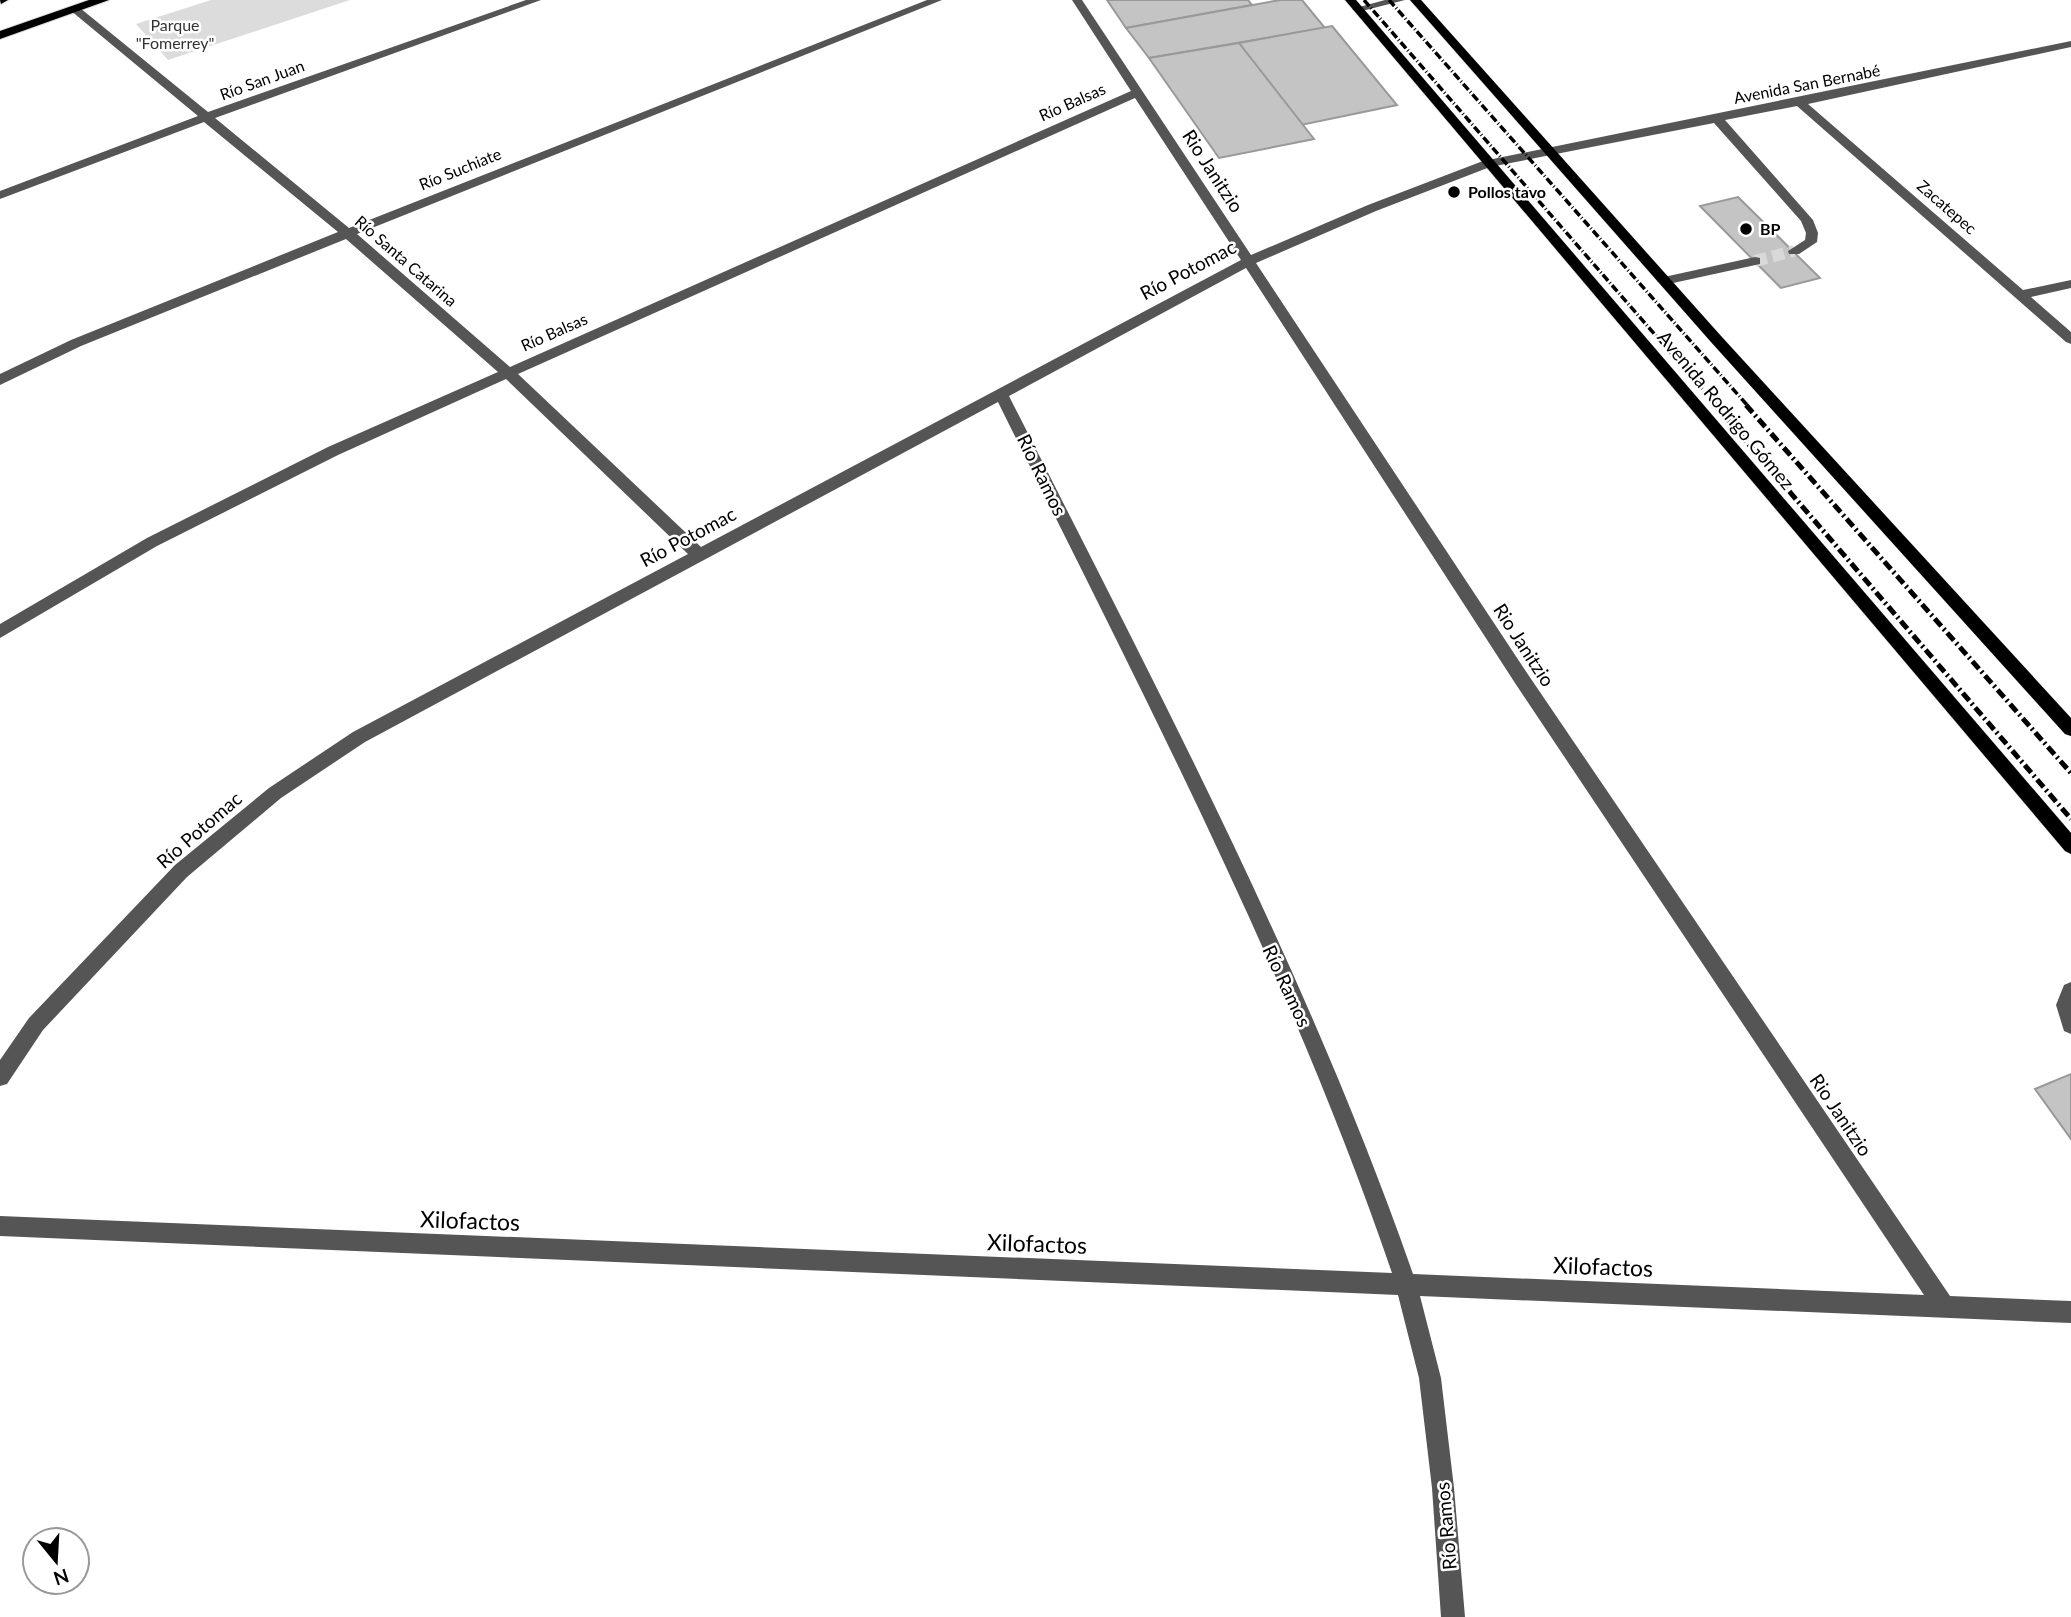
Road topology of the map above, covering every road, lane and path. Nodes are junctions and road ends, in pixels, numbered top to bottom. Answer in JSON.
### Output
{"nodes":[{"id":1,"x":102,"y":0,"type":"edge"},
{"id":2,"x":536,"y":0,"type":"edge"},
{"id":3,"x":937,"y":0,"type":"edge"},
{"id":4,"x":1077,"y":0,"type":"edge"},
{"id":5,"x":1400,"y":0,"type":"edge"},
{"id":6,"x":1415,"y":0,"type":"edge"},
{"id":7,"x":1354,"y":5,"type":"edge"},
{"id":8,"x":76,"y":10,"type":"junction"},
{"id":9,"x":0,"y":34,"type":"edge"},
{"id":10,"x":2071,"y":44,"type":"edge"},
{"id":11,"x":1137,"y":93,"type":"junction"},
{"id":12,"x":1799,"y":102,"type":"junction"},
{"id":13,"x":206,"y":117,"type":"junction"},
{"id":14,"x":1716,"y":118,"type":"junction"},
{"id":15,"x":1548,"y":151,"type":"junction"},
{"id":16,"x":1487,"y":164,"type":"junction"},
{"id":17,"x":0,"y":195,"type":"edge"},
{"id":18,"x":347,"y":233,"type":"junction"},
{"id":19,"x":1794,"y":251,"type":"tunnel mouth"},
{"id":20,"x":1755,"y":261,"type":"tunnel mouth"},
{"id":21,"x":1247,"y":262,"type":"junction"},
{"id":22,"x":1664,"y":281,"type":"junction"},
{"id":23,"x":2071,"y":284,"type":"edge"},
{"id":24,"x":2022,"y":295,"type":"junction"},
{"id":25,"x":2071,"y":340,"type":"edge"},
{"id":26,"x":507,"y":372,"type":"junction"},
{"id":27,"x":0,"y":380,"type":"edge"},
{"id":28,"x":1001,"y":394,"type":"junction"},
{"id":29,"x":699,"y":555,"type":"junction"},
{"id":30,"x":0,"y":632,"type":"edge"},
{"id":31,"x":2071,"y":729,"type":"edge"},
{"id":32,"x":2071,"y":846,"type":"edge"},
{"id":33,"x":2071,"y":992,"type":"edge"},
{"id":34,"x":2071,"y":1025,"type":"edge"},
{"id":35,"x":0,"y":1077,"type":"edge"},
{"id":36,"x":0,"y":1226,"type":"edge"},
{"id":37,"x":1407,"y":1286,"type":"junction"},
{"id":38,"x":1945,"y":1308,"type":"junction"},
{"id":39,"x":2071,"y":1312,"type":"edge"},
{"id":40,"x":1453,"y":1617,"type":"edge"}],
"edges":[{"from":1,"to":8,"type":"highway"},
{"from":2,"to":13,"type":"street","name":"Río San Juan"},
{"from":3,"to":18,"type":"street","name":"Río Suchiate"},
{"from":4,"to":11,"type":"street","name":"Rio Janitzio"},
{"from":5,"to":7,"type":"street"},
{"from":6,"to":15,"type":"main road","name":"Avenida Rodrigo Gómez"},
{"from":7,"to":16,"type":"main road","name":"Avenida Rodrigo Gómez"},
{"from":8,"to":9,"type":"highway"},
{"from":8,"to":13,"type":"street","name":"Río Santa Catarina"},
{"from":10,"to":12,"type":"street","name":"Avenida San Bernabé"},
{"from":11,"to":21,"type":"street","name":"Rio Janitzio"},
{"from":11,"to":26,"type":"street","name":"Río Balsas"},
{"from":12,"to":14,"type":"street","name":"Avenida San Bernabé"},
{"from":12,"to":24,"type":"street","name":"Zacatepec"},
{"from":13,"to":17,"type":"street","name":"Río San Juan"},
{"from":13,"to":18,"type":"street","name":"Río Santa Catarina"},
{"from":14,"to":15,"type":"street","name":"Avenida San Bernabé"},
{"from":14,"to":19,"type":"street"},
{"from":15,"to":16,"type":"street","name":"Avenida San Bernabé"},
{"from":15,"to":22,"type":"main road","name":"Avenida Rodrigo Gómez"},
{"from":16,"to":21,"type":"street","name":"Río Potomac"},
{"from":16,"to":32,"type":"main road","name":"Avenida Rodrigo Gómez"},
{"from":18,"to":26,"type":"street","name":"Río Santa Catarina"},
{"from":18,"to":27,"type":"street","name":"Río Suchiate"},
{"from":20,"to":22,"type":"street"},
{"from":21,"to":28,"type":"street","name":"Río Potomac"},
{"from":21,"to":38,"type":"street","name":"Rio Janitzio"},
{"from":22,"to":31,"type":"main road","name":"Avenida Rodrigo Gómez"},
{"from":23,"to":24,"type":"street"},
{"from":24,"to":25,"type":"street","name":"Zacatepec"},
{"from":26,"to":29,"type":"street","name":"Río Santa Catarina"},
{"from":26,"to":30,"type":"street","name":"Río Balsas"},
{"from":28,"to":29,"type":"street","name":"Río Potomac"},
{"from":28,"to":37,"type":"street","name":"Río Ramos"},
{"from":29,"to":35,"type":"street","name":"Río Potomac"},
{"from":33,"to":34,"type":"street"},
{"from":36,"to":37,"type":"street","name":"Xilofactos"},
{"from":37,"to":38,"type":"street","name":"Xilofactos"},
{"from":37,"to":40,"type":"street","name":"Río Ramos"},
{"from":38,"to":39,"type":"street","name":"Xilofactos"}]}
